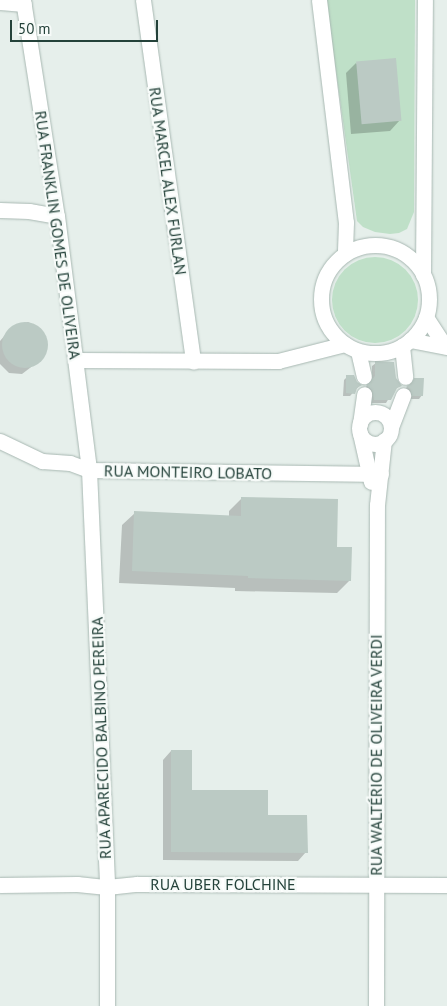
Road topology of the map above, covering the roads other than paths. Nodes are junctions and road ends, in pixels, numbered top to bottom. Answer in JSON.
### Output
{"nodes":[{"id":1,"x":143,"y":0,"type":"edge"},
{"id":2,"x":319,"y":0,"type":"edge"},
{"id":3,"x":425,"y":0,"type":"edge"},
{"id":4,"x":0,"y":2,"type":"edge"},
{"id":5,"x":24,"y":2,"type":"edge"},
{"id":6,"x":0,"y":210,"type":"edge"},
{"id":7,"x":57,"y":216,"type":"junction"},
{"id":8,"x":346,"y":222,"type":"junction"},
{"id":9,"x":423,"y":237,"type":"junction"},
{"id":10,"x":362,"y":247,"type":"junction"},
{"id":11,"x":345,"y":254,"type":"junction"},
{"id":12,"x":404,"y":254,"type":"junction"},
{"id":13,"x":423,"y":274,"type":"junction"},
{"id":14,"x":426,"y":317,"type":"junction"},
{"id":15,"x":326,"y":323,"type":"junction"},
{"id":16,"x":406,"y":343,"type":"junction"},
{"id":17,"x":351,"y":347,"type":"junction"},
{"id":18,"x":446,"y":347,"type":"edge"},
{"id":19,"x":317,"y":350,"type":"junction"},
{"id":20,"x":75,"y":360,"type":"junction"},
{"id":21,"x":193,"y":362,"type":"junction"},
{"id":22,"x":364,"y":376,"type":"dead end"},
{"id":23,"x":405,"y":377,"type":"dead end"},
{"id":24,"x":364,"y":394,"type":"dead end"},
{"id":25,"x":403,"y":395,"type":"dead end"},
{"id":26,"x":391,"y":426,"type":"junction"},
{"id":27,"x":360,"y":429,"type":"junction"},
{"id":28,"x":384,"y":440,"type":"junction"},
{"id":29,"x":0,"y":441,"type":"edge"},
{"id":30,"x":89,"y":470,"type":"junction"},
{"id":31,"x":375,"y":474,"type":"junction"},
{"id":32,"x":447,"y":884,"type":"edge"},
{"id":33,"x":0,"y":885,"type":"edge"},
{"id":34,"x":375,"y":885,"type":"junction"},
{"id":35,"x":107,"y":887,"type":"junction"},
{"id":36,"x":107,"y":1006,"type":"edge"},
{"id":37,"x":376,"y":1006,"type":"edge"}],
"edges":[{"from":1,"to":21,"type":"street","name":"RUA MARCEL ALEX FURLAN"},
{"from":2,"to":8,"type":"street"},
{"from":3,"to":9,"type":"street"},
{"from":4,"to":5,"type":"street"},
{"from":5,"to":7,"type":"street","name":"RUA FRANKLIN GOMES DE OLIVEIRA"},
{"from":6,"to":7,"type":"street"},
{"from":7,"to":20,"type":"street","name":"RUA FRANKLIN GOMES DE OLIVEIRA"},
{"from":8,"to":10,"type":"street"},
{"from":8,"to":11,"type":"street"},
{"from":9,"to":12,"type":"street"},
{"from":9,"to":13,"type":"street"},
{"from":10,"to":11,"type":"street"},
{"from":10,"to":12,"type":"street"},
{"from":11,"to":15,"type":"street"},
{"from":12,"to":13,"type":"street"},
{"from":13,"to":14,"type":"street"},
{"from":14,"to":16,"type":"street"},
{"from":14,"to":18,"type":"street"},
{"from":15,"to":17,"type":"street"},
{"from":15,"to":19,"type":"street"},
{"from":16,"to":17,"type":"street"},
{"from":16,"to":18,"type":"street"},
{"from":16,"to":23,"type":"street"},
{"from":17,"to":19,"type":"street"},
{"from":17,"to":22,"type":"street"},
{"from":19,"to":21,"type":"street"},
{"from":20,"to":21,"type":"street"},
{"from":20,"to":30,"type":"street","name":"RUA FRANKLIN GOMES DE OLIVEIRA"},
{"from":24,"to":27,"type":"street","name":"RUA WALTÉRIO DE OLIVEIRA VERDI"},
{"from":25,"to":26,"type":"street"},
{"from":26,"to":27,"type":"street"},
{"from":26,"to":28,"type":"street"},
{"from":27,"to":28,"type":"street"},
{"from":27,"to":31,"type":"street","name":"RUA WALTÉRIO DE OLIVEIRA VERDI"},
{"from":28,"to":31,"type":"street","name":"RUA WALTÉRIO DE OLIVEIRA VERDI"},
{"from":29,"to":30,"type":"street","name":"RUA MONTEIRO LOBATO"},
{"from":30,"to":31,"type":"street","name":"RUA MONTEIRO LOBATO"},
{"from":30,"to":35,"type":"street","name":"RUA APARECIDO BALBINO PEREIRA"},
{"from":31,"to":34,"type":"street","name":"RUA WALTÉRIO DE OLIVEIRA VERDI"},
{"from":32,"to":34,"type":"street","name":"RUA UBER FOLCHINE"},
{"from":33,"to":35,"type":"street","name":"RUA UBER FOLCHINE"},
{"from":34,"to":35,"type":"street","name":"RUA UBER FOLCHINE"},
{"from":34,"to":37,"type":"street","name":"RUA WALTÉRIO DE OLIVEIRA VERDI"},
{"from":35,"to":36,"type":"street","name":"RUA APARECIDO BALBINO PEREIRA"}]}
